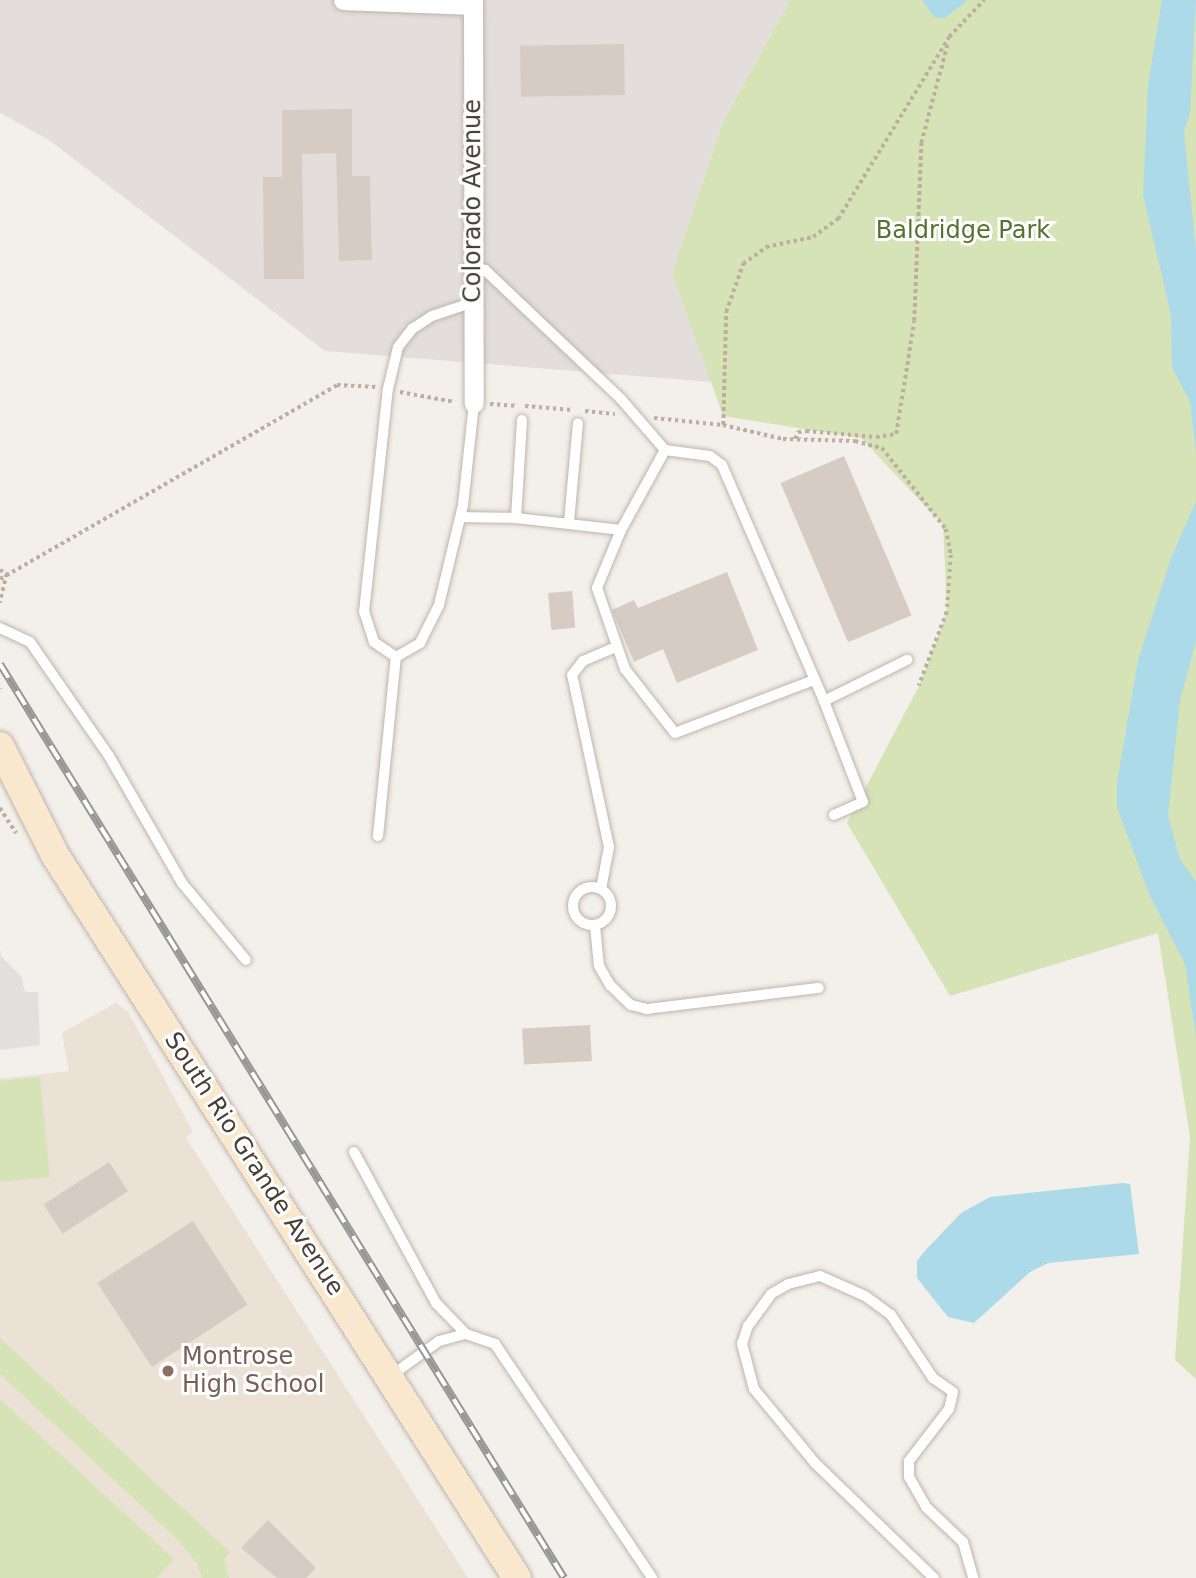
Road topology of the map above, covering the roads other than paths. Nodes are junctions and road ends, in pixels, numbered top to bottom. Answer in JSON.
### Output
{"nodes":[{"id":1,"x":343,"y":0,"type":"edge"},
{"id":2,"x":473,"y":2,"type":"edge"},
{"id":3,"x":474,"y":267,"type":"junction"},
{"id":4,"x":474,"y":302,"type":"junction"},
{"id":5,"x":474,"y":403,"type":"joint"},
{"id":6,"x":522,"y":420,"type":"dead end"},
{"id":7,"x":578,"y":423,"type":"dead end"},
{"id":8,"x":665,"y":450,"type":"junction"},
{"id":9,"x":461,"y":517,"type":"junction"},
{"id":10,"x":516,"y":518,"type":"junction"},
{"id":11,"x":569,"y":522,"type":"junction"},
{"id":12,"x":621,"y":530,"type":"junction"},
{"id":13,"x":0,"y":628,"type":"edge"},
{"id":14,"x":617,"y":647,"type":"junction"},
{"id":15,"x":396,"y":657,"type":"junction"},
{"id":16,"x":906,"y":660,"type":"dead end"},
{"id":17,"x":814,"y":680,"type":"junction"},
{"id":18,"x":824,"y":702,"type":"junction"},
{"id":19,"x":0,"y":746,"type":"edge"},
{"id":20,"x":0,"y":771,"type":"edge"},
{"id":21,"x":834,"y":815,"type":"dead end"},
{"id":22,"x":32,"y":817,"type":"junction"},
{"id":23,"x":378,"y":836,"type":"dead end"},
{"id":24,"x":601,"y":889,"type":"junction"},
{"id":25,"x":595,"y":926,"type":"junction"},
{"id":26,"x":246,"y":960,"type":"dead end"},
{"id":27,"x":819,"y":988,"type":"dead end"},
{"id":28,"x":354,"y":1152,"type":"dead end"},
{"id":29,"x":466,"y":1334,"type":"junction"},
{"id":30,"x":388,"y":1378,"type":"junction"},
{"id":31,"x":517,"y":1578,"type":"edge"},
{"id":32,"x":652,"y":1578,"type":"edge"},
{"id":33,"x":934,"y":1578,"type":"edge"},
{"id":34,"x":973,"y":1578,"type":"edge"}],
"edges":[{"from":1,"to":2,"type":"street"},
{"from":2,"to":3,"type":"street","name":"Colorado Avenue"},
{"from":3,"to":4,"type":"street","name":"Colorado Avenue"},
{"from":3,"to":8,"type":"lane"},
{"from":4,"to":5,"type":"street","name":"Colorado Avenue"},
{"from":4,"to":15,"type":"lane"},
{"from":5,"to":9,"type":"lane"},
{"from":6,"to":10,"type":"lane"},
{"from":7,"to":11,"type":"lane"},
{"from":8,"to":12,"type":"lane"},
{"from":8,"to":17,"type":"lane"},
{"from":9,"to":10,"type":"lane"},
{"from":9,"to":15,"type":"lane"},
{"from":10,"to":11,"type":"lane"},
{"from":11,"to":12,"type":"lane"},
{"from":12,"to":14,"type":"lane"},
{"from":13,"to":26,"type":"lane"},
{"from":14,"to":17,"type":"lane"},
{"from":14,"to":24,"type":"lane"},
{"from":15,"to":23,"type":"lane"},
{"from":16,"to":18,"type":"lane"},
{"from":17,"to":18,"type":"lane"},
{"from":18,"to":21,"type":"lane"},
{"from":19,"to":22,"type":"street","name":"South Rio Grande Avenue"},
{"from":20,"to":22,"type":"street"},
{"from":22,"to":30,"type":"street","name":"South Rio Grande Avenue"},
{"from":24,"to":25,"type":"lane"},
{"from":24,"to":25,"type":"lane"},
{"from":25,"to":27,"type":"lane"},
{"from":28,"to":29,"type":"lane"},
{"from":29,"to":30,"type":"lane"},
{"from":29,"to":32,"type":"lane"},
{"from":30,"to":31,"type":"street","name":"South Rio Grande Avenue"},
{"from":33,"to":34,"type":"lane"}]}
